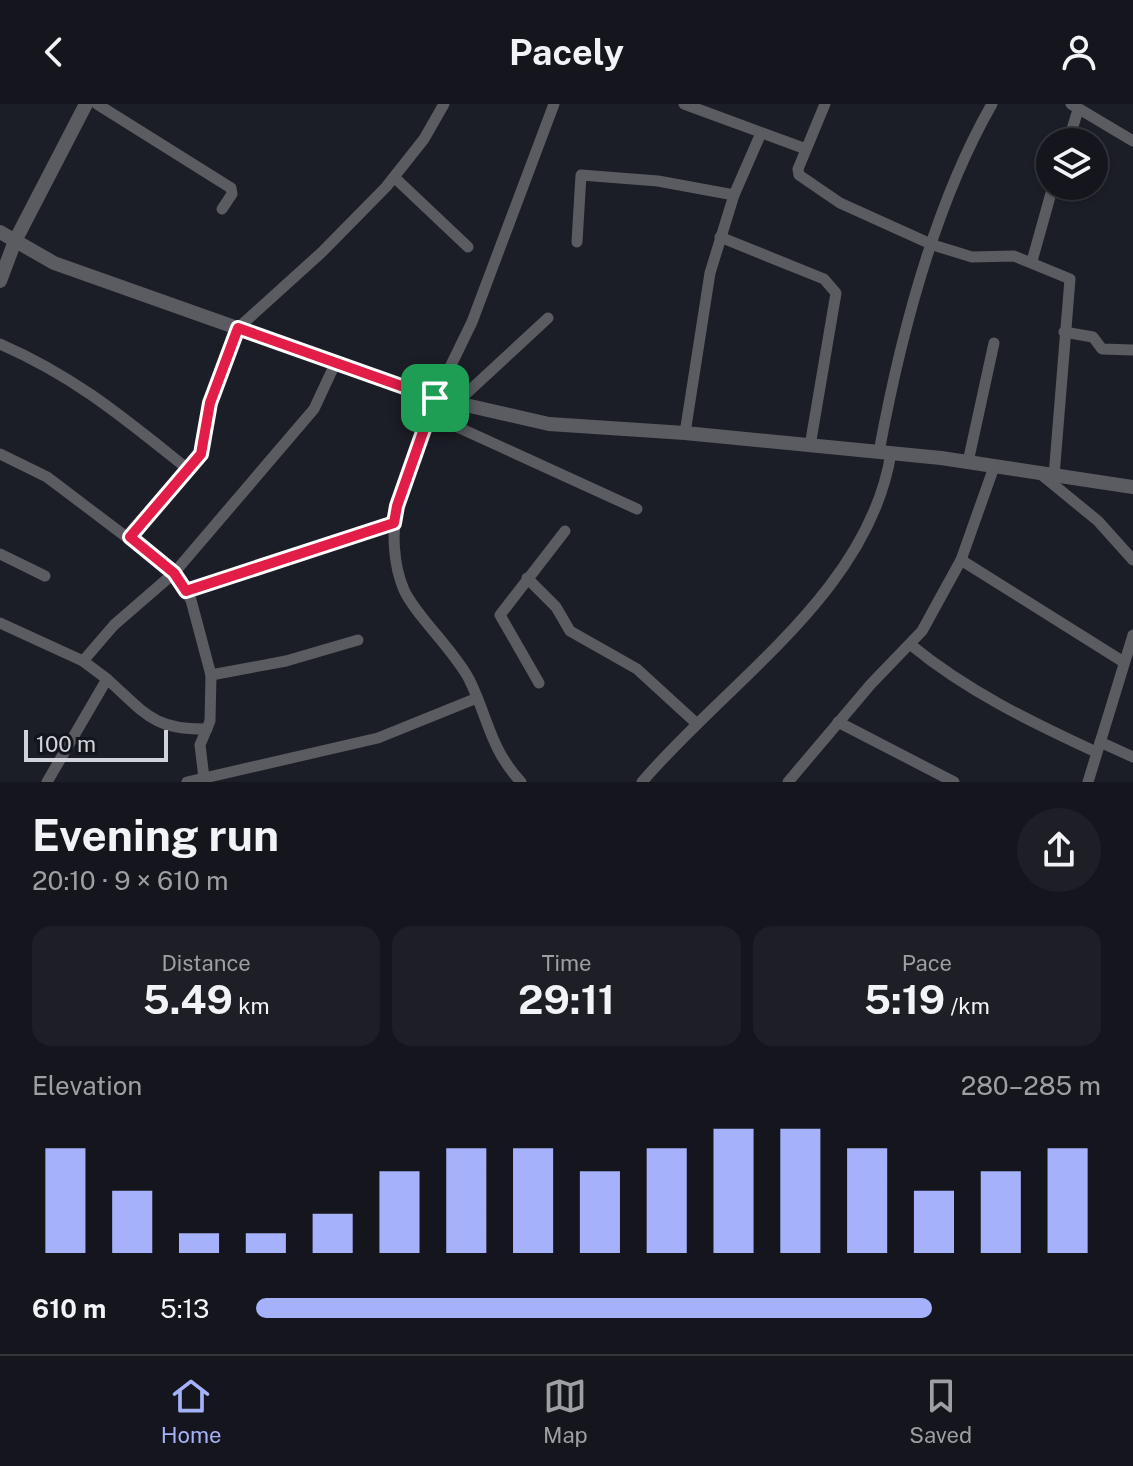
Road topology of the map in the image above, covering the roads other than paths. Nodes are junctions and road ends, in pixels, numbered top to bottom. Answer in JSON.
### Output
{"nodes":[{"id":1,"x":86,"y":104,"type":"edge"},
{"id":2,"x":97,"y":104,"type":"edge"},
{"id":3,"x":444,"y":104,"type":"edge"},
{"id":4,"x":554,"y":104,"type":"edge"},
{"id":5,"x":684,"y":104,"type":"edge"},
{"id":6,"x":825,"y":104,"type":"edge"},
{"id":7,"x":992,"y":104,"type":"edge"},
{"id":8,"x":1075,"y":107,"type":"edge"},
{"id":9,"x":1071,"y":128,"type":"edge"},
{"id":10,"x":761,"y":133,"type":"junction"},
{"id":11,"x":1133,"y":141,"type":"edge"},
{"id":12,"x":806,"y":149,"type":"junction"},
{"id":13,"x":394,"y":177,"type":"junction"},
{"id":14,"x":734,"y":195,"type":"junction"},
{"id":15,"x":1049,"y":200,"type":"edge"},
{"id":16,"x":222,"y":209,"type":"dead end"},
{"id":17,"x":0,"y":232,"type":"edge"},
{"id":18,"x":720,"y":237,"type":"junction"},
{"id":19,"x":15,"y":241,"type":"junction"},
{"id":20,"x":577,"y":242,"type":"dead end"},
{"id":21,"x":933,"y":245,"type":"junction"},
{"id":22,"x":468,"y":247,"type":"dead end"},
{"id":23,"x":1032,"y":261,"type":"junction"},
{"id":24,"x":0,"y":281,"type":"edge"},
{"id":25,"x":548,"y":318,"type":"dead end"},
{"id":26,"x":238,"y":328,"type":"junction"},
{"id":27,"x":1064,"y":332,"type":"junction"},
{"id":28,"x":994,"y":343,"type":"dead end"},
{"id":29,"x":0,"y":344,"type":"edge"},
{"id":30,"x":1133,"y":350,"type":"edge"},
{"id":31,"x":335,"y":364,"type":"junction"},
{"id":32,"x":435,"y":398,"type":"junction"},
{"id":33,"x":455,"y":404,"type":"junction"},
{"id":34,"x":429,"y":414,"type":"junction"},
{"id":35,"x":685,"y":433,"type":"junction"},
{"id":36,"x":810,"y":446,"type":"junction"},
{"id":37,"x":885,"y":453,"type":"junction"},
{"id":38,"x":0,"y":454,"type":"edge"},
{"id":39,"x":968,"y":462,"type":"junction"},
{"id":40,"x":994,"y":467,"type":"junction"},
{"id":41,"x":189,"y":470,"type":"junction"},
{"id":42,"x":1047,"y":474,"type":"junction"},
{"id":43,"x":1133,"y":487,"type":"edge"},
{"id":44,"x":637,"y":509,"type":"dead end"},
{"id":45,"x":394,"y":523,"type":"junction"},
{"id":46,"x":565,"y":531,"type":"dead end"},
{"id":47,"x":130,"y":537,"type":"junction"},
{"id":48,"x":0,"y":554,"type":"edge"},
{"id":49,"x":961,"y":560,"type":"junction"},
{"id":50,"x":1133,"y":560,"type":"edge"},
{"id":51,"x":174,"y":573,"type":"junction"},
{"id":52,"x":45,"y":576,"type":"dead end"},
{"id":53,"x":527,"y":578,"type":"junction"},
{"id":54,"x":186,"y":591,"type":"junction"},
{"id":55,"x":0,"y":623,"type":"edge"},
{"id":56,"x":1133,"y":635,"type":"edge"},
{"id":57,"x":358,"y":640,"type":"dead end"},
{"id":58,"x":911,"y":645,"type":"junction"},
{"id":59,"x":1127,"y":656,"type":"edge"},
{"id":60,"x":83,"y":661,"type":"junction"},
{"id":61,"x":211,"y":675,"type":"junction"},
{"id":62,"x":107,"y":679,"type":"junction"},
{"id":63,"x":539,"y":683,"type":"dead end"},
{"id":64,"x":477,"y":698,"type":"junction"},
{"id":65,"x":838,"y":722,"type":"junction"},
{"id":66,"x":696,"y":723,"type":"junction"},
{"id":67,"x":207,"y":729,"type":"junction"},
{"id":68,"x":1098,"y":747,"type":"junction"},
{"id":69,"x":1133,"y":757,"type":"edge"},
{"id":70,"x":204,"y":778,"type":"junction"},
{"id":71,"x":47,"y":782,"type":"edge"},
{"id":72,"x":187,"y":782,"type":"edge"},
{"id":73,"x":521,"y":782,"type":"edge"},
{"id":74,"x":642,"y":782,"type":"edge"},
{"id":75,"x":788,"y":782,"type":"edge"},
{"id":76,"x":954,"y":782,"type":"edge"},
{"id":77,"x":1088,"y":782,"type":"edge"}],
"edges":[{"from":1,"to":19,"type":"street"},
{"from":2,"to":16,"type":"street"},
{"from":3,"to":13,"type":"street"},
{"from":4,"to":32,"type":"street"},
{"from":5,"to":10,"type":"street"},
{"from":6,"to":12,"type":"street"},
{"from":7,"to":21,"type":"street"},
{"from":8,"to":9,"type":"street"},
{"from":8,"to":11,"type":"street"},
{"from":10,"to":12,"type":"street"},
{"from":10,"to":14,"type":"street"},
{"from":12,"to":21,"type":"street"},
{"from":13,"to":22,"type":"street"},
{"from":13,"to":26,"type":"street"},
{"from":14,"to":18,"type":"street"},
{"from":14,"to":20,"type":"street"},
{"from":15,"to":23,"type":"street"},
{"from":17,"to":19,"type":"street"},
{"from":18,"to":35,"type":"street"},
{"from":18,"to":36,"type":"street"},
{"from":19,"to":24,"type":"street"},
{"from":19,"to":26,"type":"street"},
{"from":21,"to":23,"type":"street"},
{"from":21,"to":37,"type":"street"},
{"from":23,"to":27,"type":"street"},
{"from":25,"to":33,"type":"street"},
{"from":26,"to":31,"type":"street"},
{"from":26,"to":41,"type":"street"},
{"from":27,"to":30,"type":"street"},
{"from":27,"to":42,"type":"street"},
{"from":28,"to":39,"type":"street"},
{"from":29,"to":41,"type":"street"},
{"from":31,"to":32,"type":"street"},
{"from":31,"to":51,"type":"street"},
{"from":32,"to":33,"type":"street"},
{"from":32,"to":34,"type":"street"},
{"from":33,"to":35,"type":"street"},
{"from":34,"to":44,"type":"street"},
{"from":34,"to":45,"type":"street"},
{"from":35,"to":36,"type":"street"},
{"from":36,"to":37,"type":"street"},
{"from":37,"to":39,"type":"street"},
{"from":37,"to":66,"type":"street"},
{"from":38,"to":47,"type":"street"},
{"from":39,"to":40,"type":"street"},
{"from":40,"to":42,"type":"street"},
{"from":40,"to":49,"type":"street"},
{"from":41,"to":47,"type":"street"},
{"from":42,"to":43,"type":"street"},
{"from":42,"to":50,"type":"street"},
{"from":45,"to":54,"type":"street"},
{"from":45,"to":64,"type":"street"},
{"from":46,"to":53,"type":"street"},
{"from":47,"to":51,"type":"street"},
{"from":48,"to":52,"type":"street"},
{"from":49,"to":58,"type":"street"},
{"from":49,"to":59,"type":"street"},
{"from":51,"to":54,"type":"street"},
{"from":51,"to":60,"type":"street"},
{"from":53,"to":63,"type":"street"},
{"from":53,"to":66,"type":"street"},
{"from":54,"to":61,"type":"street"},
{"from":55,"to":60,"type":"street"},
{"from":56,"to":59,"type":"street"},
{"from":57,"to":61,"type":"street"},
{"from":58,"to":65,"type":"street"},
{"from":58,"to":68,"type":"street"},
{"from":59,"to":68,"type":"street"},
{"from":60,"to":62,"type":"street"},
{"from":61,"to":67,"type":"street"},
{"from":62,"to":67,"type":"street"},
{"from":62,"to":71,"type":"street"},
{"from":64,"to":70,"type":"street"},
{"from":64,"to":73,"type":"street"},
{"from":65,"to":75,"type":"street"},
{"from":65,"to":76,"type":"street"},
{"from":66,"to":74,"type":"street"},
{"from":67,"to":70,"type":"street"},
{"from":68,"to":69,"type":"street"},
{"from":68,"to":77,"type":"street"},
{"from":70,"to":72,"type":"street"}]}
